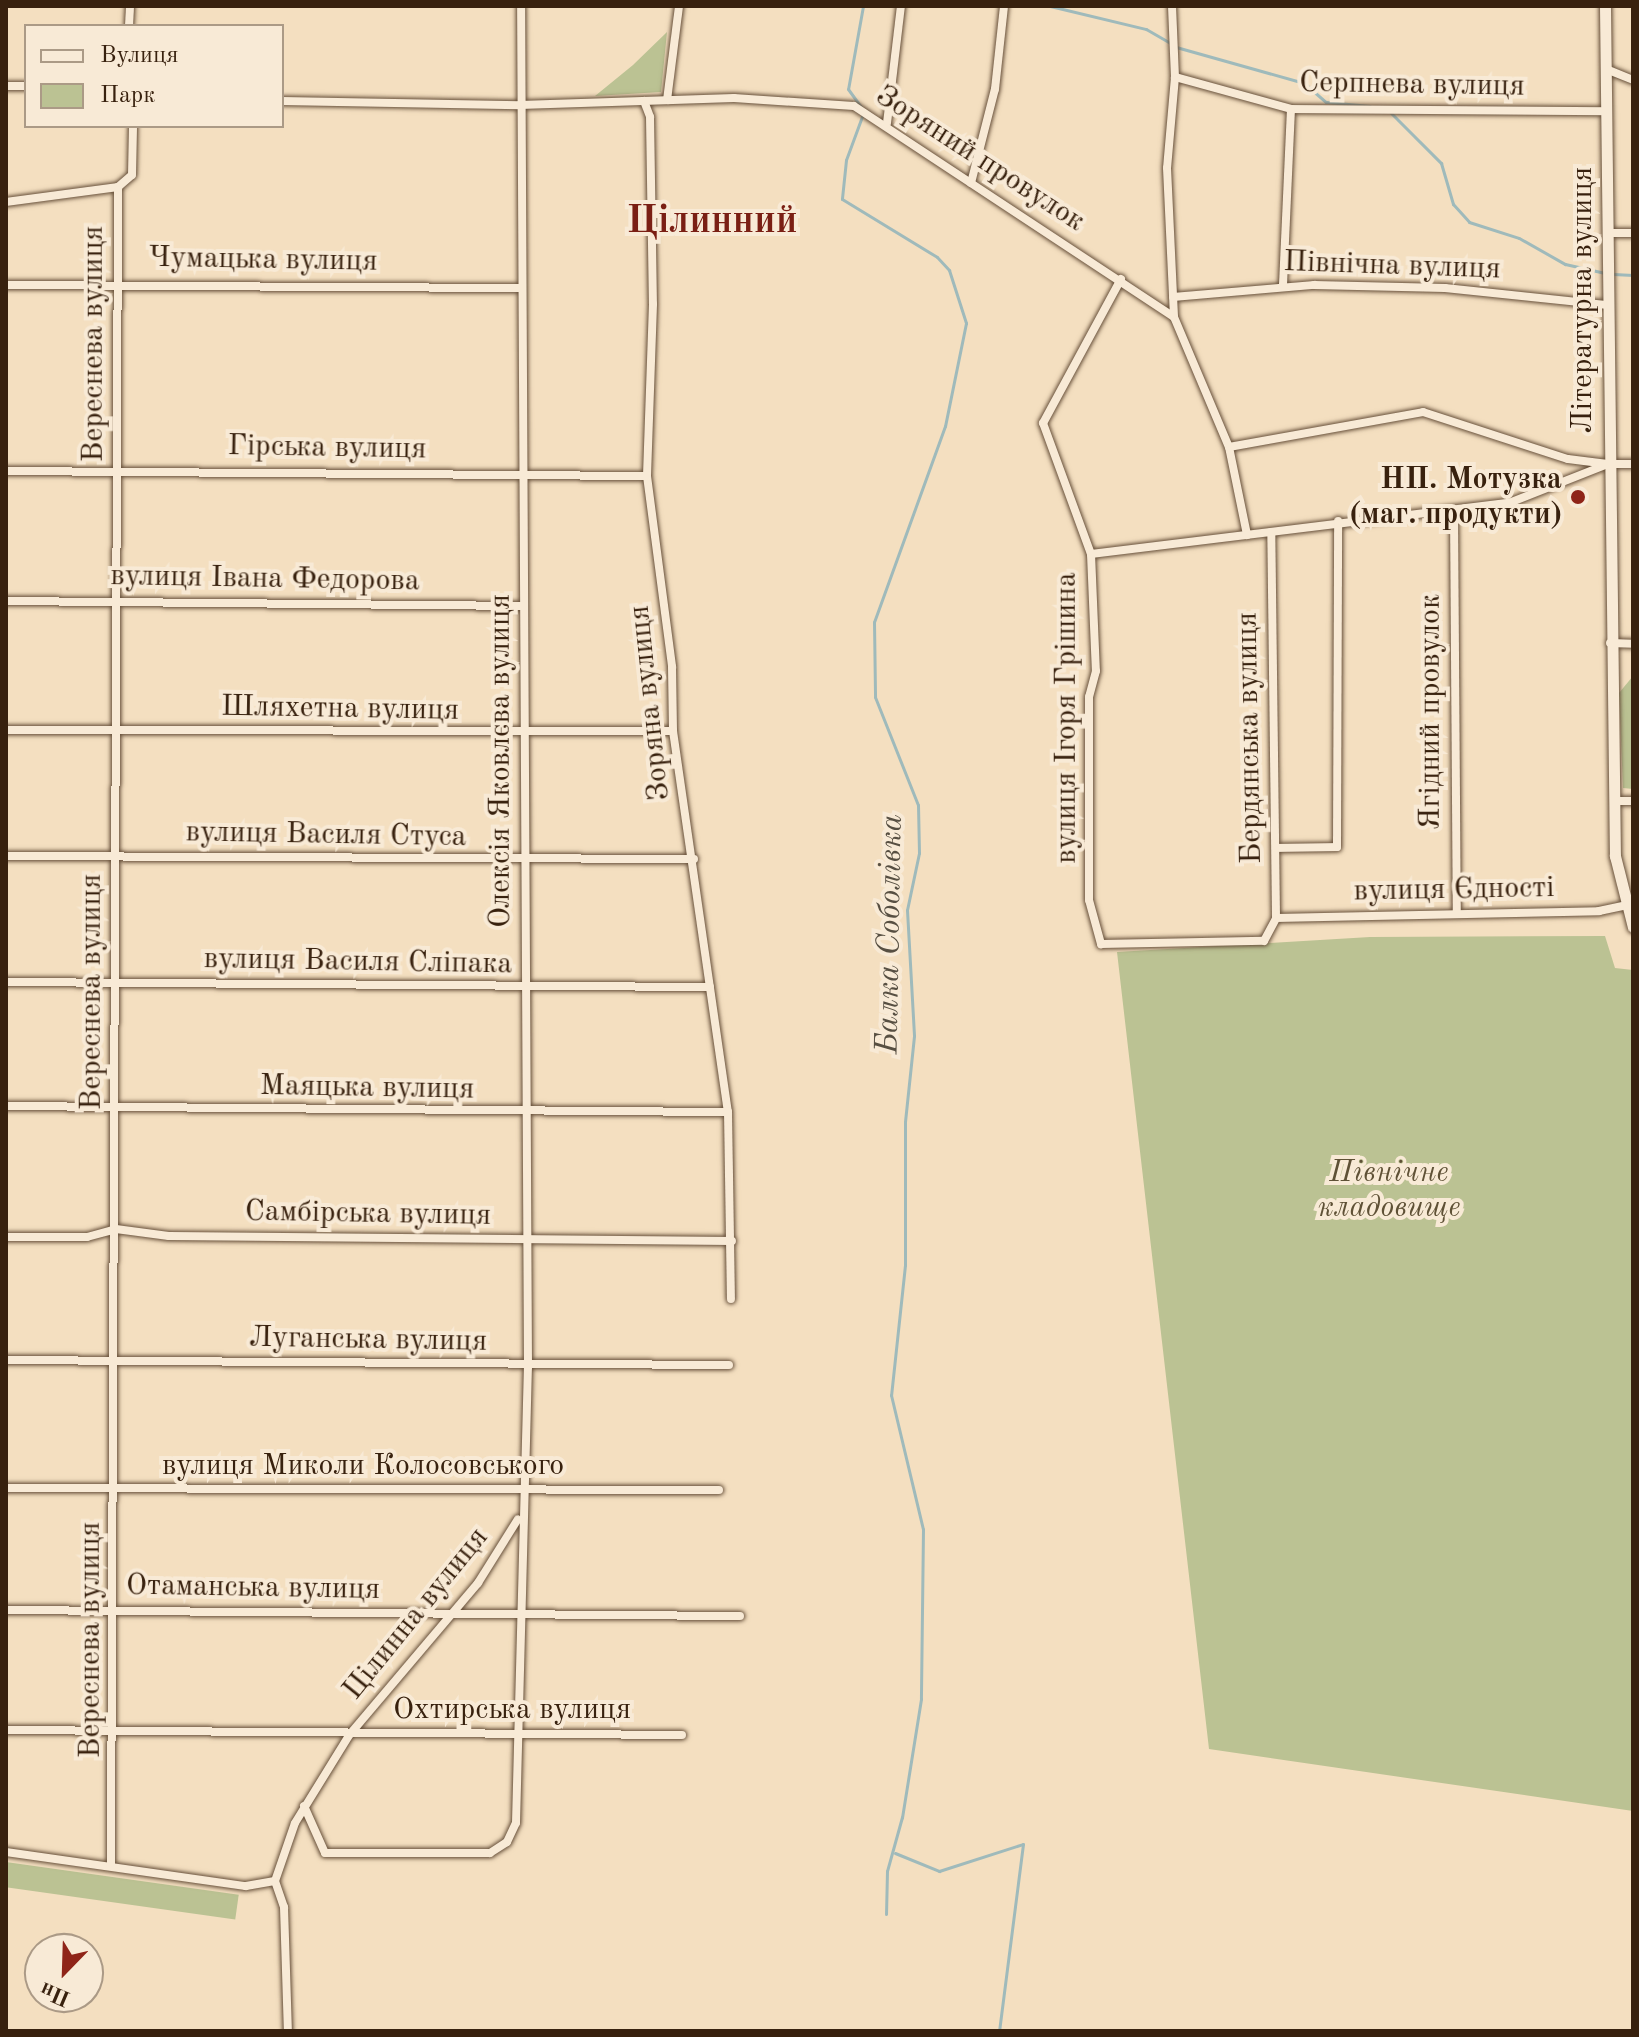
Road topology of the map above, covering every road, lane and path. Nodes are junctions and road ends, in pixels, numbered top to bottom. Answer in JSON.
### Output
{"nodes":[{"id":1,"x":521,"y":6,"type":"edge"},
{"id":2,"x":679,"y":6,"type":"edge"},
{"id":3,"x":901,"y":6,"type":"edge"},
{"id":4,"x":1004,"y":6,"type":"edge"},
{"id":5,"x":1172,"y":6,"type":"edge"},
{"id":6,"x":1605,"y":6,"type":"edge"},
{"id":7,"x":1606,"y":69,"type":"junction"},
{"id":8,"x":1175,"y":77,"type":"junction"},
{"id":9,"x":1633,"y":80,"type":"edge"},
{"id":10,"x":667,"y":100,"type":"junction"},
{"id":11,"x":284,"y":101,"type":"edge"},
{"id":12,"x":644,"y":101,"type":"junction"},
{"id":13,"x":520,"y":105,"type":"junction"},
{"id":14,"x":1291,"y":109,"type":"junction"},
{"id":15,"x":1605,"y":111,"type":"junction"},
{"id":16,"x":887,"y":123,"type":"junction"},
{"id":17,"x":133,"y":128,"type":"edge"},
{"id":18,"x":971,"y":183,"type":"junction"},
{"id":19,"x":118,"y":187,"type":"junction"},
{"id":20,"x":6,"y":202,"type":"edge"},
{"id":21,"x":1608,"y":233,"type":"junction"},
{"id":22,"x":1633,"y":233,"type":"edge"},
{"id":23,"x":1121,"y":279,"type":"junction"},
{"id":24,"x":122,"y":282,"type":"junction"},
{"id":25,"x":6,"y":285,"type":"edge"},
{"id":26,"x":1283,"y":285,"type":"junction"},
{"id":27,"x":519,"y":288,"type":"junction"},
{"id":28,"x":1173,"y":297,"type":"junction"},
{"id":29,"x":1608,"y":305,"type":"junction"},
{"id":30,"x":1174,"y":317,"type":"junction"},
{"id":31,"x":1229,"y":447,"type":"junction"},
{"id":32,"x":1608,"y":464,"type":"junction"},
{"id":33,"x":1633,"y":464,"type":"edge"},
{"id":34,"x":118,"y":470,"type":"junction"},
{"id":35,"x":6,"y":471,"type":"edge"},
{"id":36,"x":524,"y":474,"type":"junction"},
{"id":37,"x":647,"y":476,"type":"junction"},
{"id":38,"x":1454,"y":511,"type":"junction"},
{"id":39,"x":1338,"y":521,"type":"junction"},
{"id":40,"x":1271,"y":532,"type":"junction"},
{"id":41,"x":1247,"y":535,"type":"junction"},
{"id":42,"x":1091,"y":554,"type":"junction"},
{"id":43,"x":6,"y":601,"type":"edge"},
{"id":44,"x":117,"y":602,"type":"junction"},
{"id":45,"x":524,"y":606,"type":"junction"},
{"id":46,"x":1610,"y":643,"type":"junction"},
{"id":47,"x":1633,"y":644,"type":"edge"},
{"id":48,"x":6,"y":730,"type":"edge"},
{"id":49,"x":117,"y":731,"type":"junction"},
{"id":50,"x":673,"y":731,"type":"junction"},
{"id":51,"x":527,"y":736,"type":"junction"},
{"id":52,"x":1617,"y":801,"type":"junction"},
{"id":53,"x":1633,"y":801,"type":"edge"},
{"id":54,"x":1276,"y":848,"type":"junction"},
{"id":55,"x":6,"y":856,"type":"edge"},
{"id":56,"x":116,"y":856,"type":"junction"},
{"id":57,"x":694,"y":859,"type":"junction"},
{"id":58,"x":526,"y":862,"type":"junction"},
{"id":59,"x":1629,"y":905,"type":"edge"},
{"id":60,"x":1457,"y":914,"type":"junction"},
{"id":61,"x":1276,"y":918,"type":"junction"},
{"id":62,"x":1633,"y":927,"type":"edge"},
{"id":63,"x":1264,"y":941,"type":"joint"},
{"id":64,"x":6,"y":982,"type":"edge"},
{"id":65,"x":116,"y":983,"type":"junction"},
{"id":66,"x":710,"y":987,"type":"junction"},
{"id":67,"x":526,"y":989,"type":"junction"},
{"id":68,"x":6,"y":1106,"type":"edge"},
{"id":69,"x":115,"y":1107,"type":"junction"},
{"id":70,"x":728,"y":1112,"type":"junction"},
{"id":71,"x":526,"y":1115,"type":"junction"},
{"id":72,"x":116,"y":1229,"type":"junction"},
{"id":73,"x":6,"y":1237,"type":"edge"},
{"id":74,"x":525,"y":1240,"type":"junction"},
{"id":75,"x":732,"y":1241,"type":"junction"},
{"id":76,"x":731,"y":1299,"type":"dead end"},
{"id":77,"x":115,"y":1358,"type":"junction"},
{"id":78,"x":6,"y":1360,"type":"edge"},
{"id":79,"x":729,"y":1365,"type":"dead end"},
{"id":80,"x":528,"y":1367,"type":"junction"},
{"id":81,"x":6,"y":1488,"type":"edge"},
{"id":82,"x":521,"y":1489,"type":"junction"},
{"id":83,"x":719,"y":1490,"type":"dead end"},
{"id":84,"x":116,"y":1491,"type":"junction"},
{"id":85,"x":520,"y":1515,"type":"junction"},
{"id":86,"x":6,"y":1610,"type":"edge"},
{"id":87,"x":116,"y":1610,"type":"junction"},
{"id":88,"x":453,"y":1613,"type":"junction"},
{"id":89,"x":518,"y":1616,"type":"junction"},
{"id":90,"x":740,"y":1616,"type":"dead end"},
{"id":91,"x":117,"y":1729,"type":"junction"},
{"id":92,"x":6,"y":1730,"type":"edge"},
{"id":93,"x":519,"y":1732,"type":"junction"},
{"id":94,"x":350,"y":1734,"type":"junction"},
{"id":95,"x":682,"y":1735,"type":"dead end"},
{"id":96,"x":304,"y":1806,"type":"junction"},
{"id":97,"x":6,"y":1852,"type":"edge"},
{"id":98,"x":111,"y":1866,"type":"junction"},
{"id":99,"x":275,"y":1881,"type":"junction"},
{"id":100,"x":288,"y":2031,"type":"edge"}],
"edges":[{"from":1,"to":13,"type":"street","name":"Олексія Яковлєва вулиця"},
{"from":2,"to":10,"type":"street"},
{"from":3,"to":16,"type":"street"},
{"from":4,"to":18,"type":"street"},
{"from":5,"to":8,"type":"street"},
{"from":6,"to":7,"type":"street","name":"Літературна вулиця"},
{"from":7,"to":9,"type":"street"},
{"from":7,"to":15,"type":"street","name":"Літературна вулиця"},
{"from":8,"to":14,"type":"street","name":"Серпнева вулиця"},
{"from":8,"to":28,"type":"street"},
{"from":10,"to":12,"type":"street","name":"Зоряний провулок"},
{"from":10,"to":16,"type":"street","name":"Зоряний провулок"},
{"from":11,"to":13,"type":"street","name":"Зоряний провулок"},
{"from":12,"to":13,"type":"street","name":"Зоряний провулок"},
{"from":12,"to":37,"type":"street","name":"Зоряна вулиця"},
{"from":13,"to":27,"type":"street","name":"Олексія Яковлєва вулиця"},
{"from":14,"to":15,"type":"street","name":"Серпнева вулиця"},
{"from":14,"to":26,"type":"street"},
{"from":15,"to":21,"type":"street","name":"Літературна вулиця"},
{"from":16,"to":18,"type":"street","name":"Зоряний провулок"},
{"from":17,"to":19,"type":"street","name":"Вереснева вулиця"},
{"from":18,"to":23,"type":"street","name":"Зоряний провулок"},
{"from":19,"to":20,"type":"street"},
{"from":19,"to":24,"type":"street","name":"Вереснева вулиця"},
{"from":21,"to":22,"type":"street"},
{"from":21,"to":29,"type":"street","name":"Літературна вулиця"},
{"from":23,"to":30,"type":"street","name":"Зоряний провулок"},
{"from":23,"to":42,"type":"street","name":"вулиця Ігоря Грішина"},
{"from":24,"to":25,"type":"street","name":"Чумацька вулиця"},
{"from":24,"to":27,"type":"street","name":"Чумацька вулиця"},
{"from":24,"to":34,"type":"street","name":"Вереснева вулиця"},
{"from":26,"to":28,"type":"street","name":"Північна вулиця"},
{"from":26,"to":29,"type":"street","name":"Північна вулиця"},
{"from":27,"to":36,"type":"street","name":"Олексія Яковлєва вулиця"},
{"from":28,"to":30,"type":"street"},
{"from":29,"to":32,"type":"street","name":"Літературна вулиця"},
{"from":30,"to":31,"type":"street"},
{"from":31,"to":32,"type":"street"},
{"from":31,"to":41,"type":"street"},
{"from":32,"to":33,"type":"street"},
{"from":32,"to":38,"type":"street"},
{"from":32,"to":46,"type":"street","name":"Літературна вулиця"},
{"from":34,"to":35,"type":"street","name":"Гірська вулиця"},
{"from":34,"to":36,"type":"street","name":"Гірська вулиця"},
{"from":34,"to":44,"type":"street","name":"Вереснева вулиця"},
{"from":36,"to":37,"type":"street","name":"Гірська вулиця"},
{"from":36,"to":45,"type":"street","name":"Олексія Яковлєва вулиця"},
{"from":37,"to":50,"type":"street","name":"Зоряна вулиця"},
{"from":38,"to":39,"type":"street"},
{"from":38,"to":60,"type":"street","name":"Ягідний провулок"},
{"from":39,"to":40,"type":"street"},
{"from":39,"to":54,"type":"street"},
{"from":40,"to":41,"type":"street"},
{"from":40,"to":54,"type":"street","name":"Бердянська вулиця"},
{"from":41,"to":42,"type":"street"},
{"from":42,"to":63,"type":"street","name":"вулиця Ігоря Грішина"},
{"from":43,"to":44,"type":"street","name":"вулиця Івана Федорова"},
{"from":44,"to":45,"type":"street","name":"вулиця Івана Федорова"},
{"from":44,"to":49,"type":"street","name":"Вереснева вулиця"},
{"from":45,"to":51,"type":"street","name":"Олексія Яковлєва вулиця"},
{"from":46,"to":47,"type":"street"},
{"from":46,"to":52,"type":"street","name":"Літературна вулиця"},
{"from":48,"to":49,"type":"street","name":"Шляхетна вулиця"},
{"from":49,"to":51,"type":"street","name":"Шляхетна вулиця"},
{"from":49,"to":56,"type":"street","name":"Вереснева вулиця"},
{"from":50,"to":51,"type":"street","name":"Шляхетна вулиця"},
{"from":50,"to":57,"type":"street","name":"Зоряна вулиця"},
{"from":51,"to":58,"type":"street","name":"Олексія Яковлєва вулиця"},
{"from":52,"to":53,"type":"street"},
{"from":52,"to":59,"type":"street","name":"Літературна вулиця"},
{"from":54,"to":61,"type":"street","name":"Бердянська вулиця"},
{"from":55,"to":56,"type":"street","name":"вулиця Василя Стуса"},
{"from":56,"to":58,"type":"street","name":"вулиця Василя Стуса"},
{"from":56,"to":65,"type":"street","name":"Вереснева вулиця"},
{"from":57,"to":58,"type":"street","name":"вулиця Василя Стуса"},
{"from":57,"to":66,"type":"street","name":"Зоряна вулиця"},
{"from":58,"to":67,"type":"street","name":"Олексія Яковлєва вулиця"},
{"from":59,"to":60,"type":"street","name":"вулиця Єдності"},
{"from":59,"to":62,"type":"street","name":"Літературна вулиця"},
{"from":60,"to":61,"type":"street","name":"вулиця Єдності"},
{"from":61,"to":63,"type":"street","name":"Бердянська вулиця"},
{"from":64,"to":65,"type":"street","name":"вулиця Василя Сліпака"},
{"from":65,"to":67,"type":"street","name":"вулиця Василя Сліпака"},
{"from":65,"to":69,"type":"street","name":"Вереснева вулиця"},
{"from":66,"to":67,"type":"street","name":"вулиця Василя Сліпака"},
{"from":66,"to":70,"type":"street","name":"Зоряна вулиця"},
{"from":67,"to":71,"type":"street","name":"Олексія Яковлєва вулиця"},
{"from":68,"to":69,"type":"street","name":"Маяцька вулиця"},
{"from":69,"to":71,"type":"street","name":"Маяцька вулиця"},
{"from":69,"to":72,"type":"street","name":"Вереснева вулиця"},
{"from":70,"to":71,"type":"street","name":"Маяцька вулиця"},
{"from":70,"to":75,"type":"street","name":"Зоряна вулиця"},
{"from":71,"to":74,"type":"street","name":"Олексія Яковлєва вулиця"},
{"from":72,"to":73,"type":"street","name":"Самбірська вулиця"},
{"from":72,"to":74,"type":"street","name":"Самбірська вулиця"},
{"from":72,"to":77,"type":"street","name":"Вереснева вулиця"},
{"from":74,"to":75,"type":"street","name":"Самбірська вулиця"},
{"from":74,"to":80,"type":"street","name":"Олексія Яковлєва вулиця"},
{"from":75,"to":76,"type":"street","name":"Зоряна вулиця"},
{"from":77,"to":78,"type":"street","name":"Луганська вулиця"},
{"from":77,"to":80,"type":"street","name":"Луганська вулиця"},
{"from":77,"to":84,"type":"street","name":"Вереснева вулиця"},
{"from":79,"to":80,"type":"street","name":"Луганська вулиця"},
{"from":80,"to":82,"type":"street","name":"Олексія Яковлєва вулиця"},
{"from":81,"to":84,"type":"street","name":"вулиця Миколи Колосовського"},
{"from":82,"to":83,"type":"street","name":"вулиця Миколи Колосовського"},
{"from":82,"to":84,"type":"street","name":"вулиця Миколи Колосовського"},
{"from":82,"to":85,"type":"street","name":"Олексія Яковлєва вулиця"},
{"from":84,"to":87,"type":"street","name":"Вереснева вулиця"},
{"from":85,"to":88,"type":"street","name":"Цілинна вулиця"},
{"from":85,"to":89,"type":"street","name":"Цілинна вулиця"},
{"from":86,"to":87,"type":"street","name":"Отаманська вулиця"},
{"from":87,"to":88,"type":"street","name":"Отаманська вулиця"},
{"from":87,"to":91,"type":"street","name":"Вереснева вулиця"},
{"from":88,"to":89,"type":"street","name":"Отаманська вулиця"},
{"from":88,"to":94,"type":"street","name":"Цілинна вулиця"},
{"from":89,"to":90,"type":"street","name":"Отаманська вулиця"},
{"from":89,"to":93,"type":"street","name":"Цілинна вулиця"},
{"from":91,"to":92,"type":"street","name":"Охтирська вулиця"},
{"from":91,"to":94,"type":"street","name":"Охтирська вулиця"},
{"from":91,"to":98,"type":"street","name":"Вереснева вулиця"},
{"from":93,"to":94,"type":"street","name":"Охтирська вулиця"},
{"from":93,"to":95,"type":"street","name":"Охтирська вулиця"},
{"from":93,"to":96,"type":"street","name":"Цілинна вулиця"},
{"from":94,"to":96,"type":"street","name":"Цілинна вулиця"},
{"from":96,"to":99,"type":"street","name":"Цілинна вулиця"},
{"from":97,"to":98,"type":"street"},
{"from":98,"to":99,"type":"street"},
{"from":99,"to":100,"type":"street"}]}
